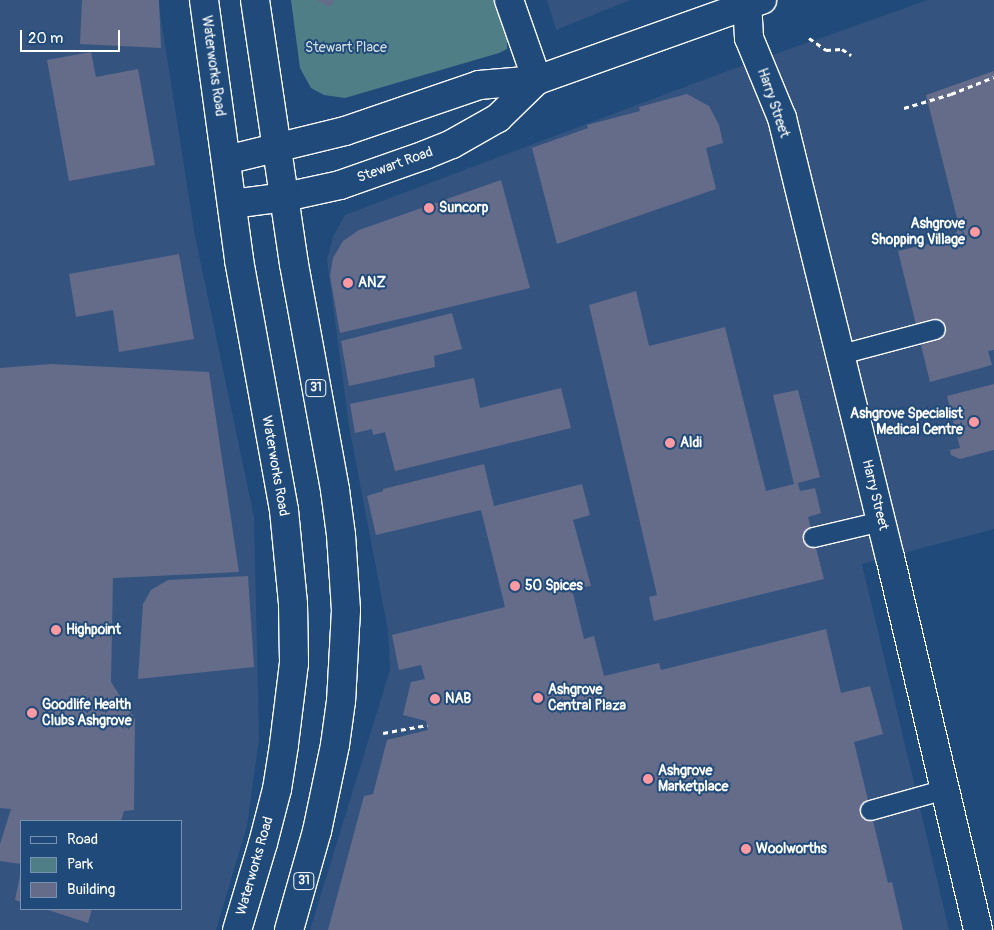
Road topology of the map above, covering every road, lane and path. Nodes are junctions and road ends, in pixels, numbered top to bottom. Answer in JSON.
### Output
{"nodes":[{"id":1,"x":204,"y":0,"type":"edge"},
{"id":2,"x":255,"y":0,"type":"edge"},
{"id":3,"x":509,"y":0,"type":"edge"},
{"id":4,"x":752,"y":2,"type":"edge"},
{"id":5,"x":810,"y":38,"type":"dead end"},
{"id":6,"x":851,"y":55,"type":"dead end"},
{"id":7,"x":994,"y":76,"type":"edge"},
{"id":8,"x":537,"y":80,"type":"junction"},
{"id":9,"x":904,"y":108,"type":"dead end"},
{"id":10,"x":276,"y":149,"type":"junction"},
{"id":11,"x":226,"y":160,"type":"junction"},
{"id":12,"x":285,"y":197,"type":"junction"},
{"id":13,"x":232,"y":204,"type":"junction"},
{"id":14,"x":935,"y":329,"type":"dead end"},
{"id":15,"x":841,"y":354,"type":"junction"},
{"id":16,"x":881,"y":521,"type":"junction"},
{"id":17,"x":813,"y":538,"type":"dead end"},
{"id":18,"x":427,"y":726,"type":"dead end"},
{"id":19,"x":383,"y":733,"type":"dead end"},
{"id":20,"x":945,"y":789,"type":"junction"},
{"id":21,"x":870,"y":810,"type":"dead end"},
{"id":22,"x":236,"y":930,"type":"edge"},
{"id":23,"x":289,"y":930,"type":"edge"},
{"id":24,"x":978,"y":930,"type":"edge"}],
"edges":[{"from":1,"to":11,"type":"main road","name":"Waterworks Road"},
{"from":2,"to":10,"type":"main road","number":"31"},
{"from":3,"to":8,"type":"main road"},
{"from":4,"to":8,"type":"main road","name":"Stewart Road"},
{"from":4,"to":15,"type":"main road","name":"Harry Street"},
{"from":5,"to":6,"type":"path"},
{"from":7,"to":9,"type":"path"},
{"from":8,"to":10,"type":"main road","name":"Stewart Road"},
{"from":8,"to":12,"type":"main road","name":"Stewart Road"},
{"from":10,"to":11,"type":"main road","name":"Stewart Road"},
{"from":10,"to":12,"type":"main road","number":"31"},
{"from":11,"to":13,"type":"main road","name":"Waterworks Road"},
{"from":12,"to":13,"type":"main road","name":"Stewart Road"},
{"from":12,"to":23,"type":"main road","number":"31"},
{"from":13,"to":22,"type":"main road","name":"Waterworks Road"},
{"from":14,"to":15,"type":"lane"},
{"from":15,"to":16,"type":"main road","name":"Harry Street"},
{"from":16,"to":17,"type":"lane"},
{"from":16,"to":20,"type":"main road","name":"Harry Street"},
{"from":18,"to":19,"type":"path"},
{"from":20,"to":21,"type":"lane"},
{"from":20,"to":24,"type":"main road","name":"Harry Street"}]}
